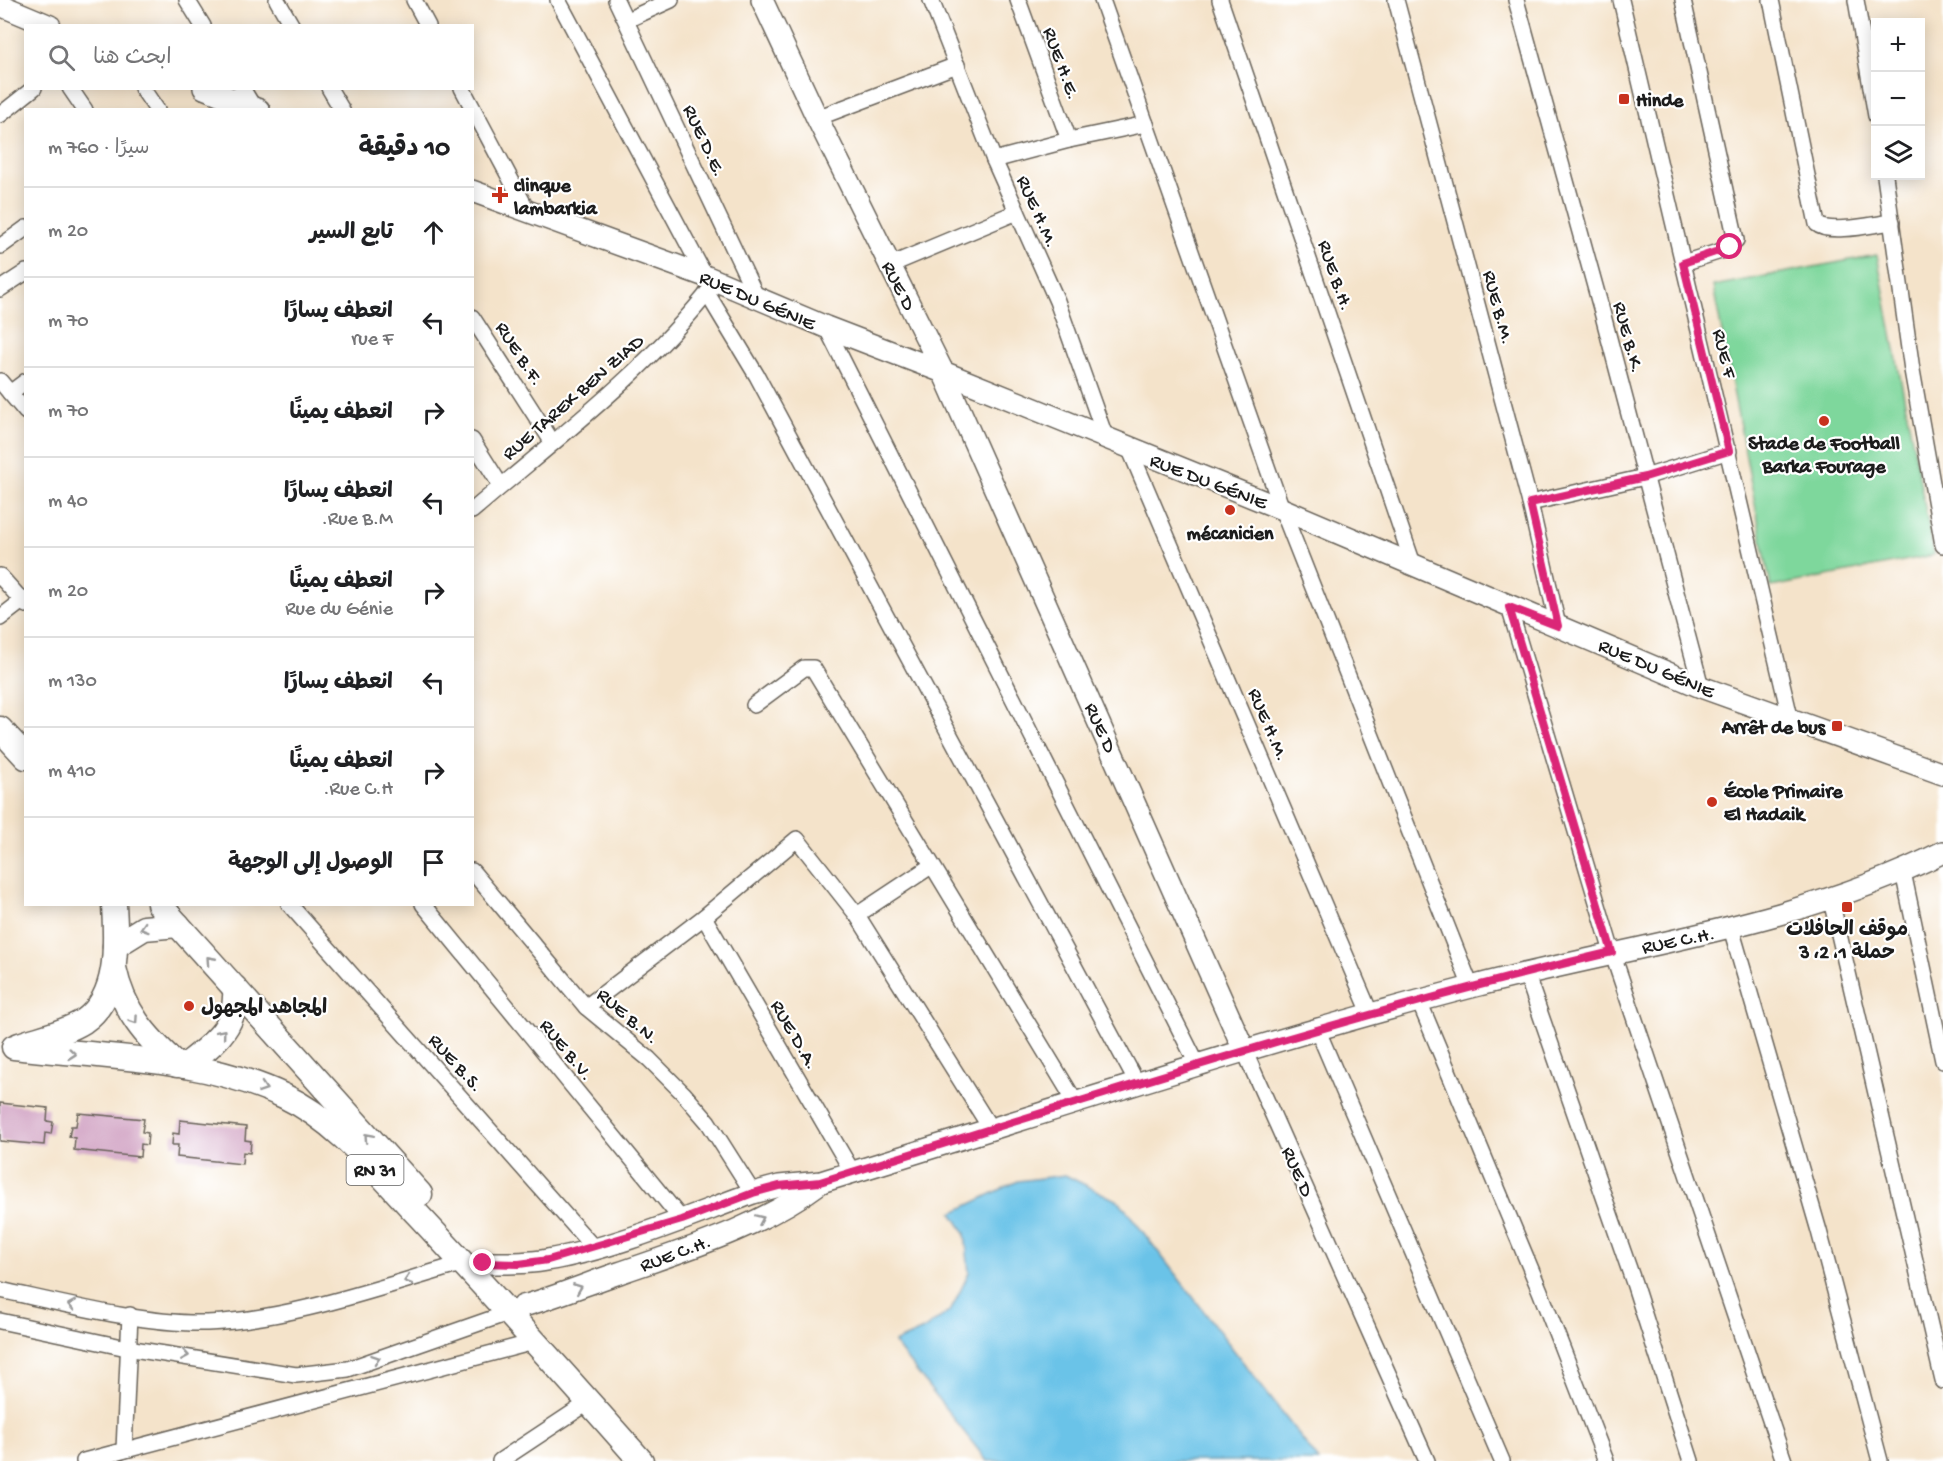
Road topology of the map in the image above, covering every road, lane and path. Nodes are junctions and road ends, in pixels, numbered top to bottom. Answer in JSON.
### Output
{"nodes":[{"id":1,"x":5,"y":0,"type":"edge"},
{"id":2,"x":187,"y":0,"type":"edge"},
{"id":3,"x":277,"y":0,"type":"edge"},
{"id":4,"x":414,"y":0,"type":"edge"},
{"id":5,"x":558,"y":0,"type":"edge"},
{"id":6,"x":616,"y":0,"type":"edge"},
{"id":7,"x":671,"y":0,"type":"edge"},
{"id":8,"x":762,"y":0,"type":"edge"},
{"id":9,"x":931,"y":0,"type":"edge"},
{"id":10,"x":1018,"y":0,"type":"edge"},
{"id":11,"x":1102,"y":0,"type":"edge"},
{"id":12,"x":1220,"y":0,"type":"edge"},
{"id":13,"x":1396,"y":0,"type":"edge"},
{"id":14,"x":1516,"y":0,"type":"edge"},
{"id":15,"x":1621,"y":0,"type":"edge"},
{"id":16,"x":1683,"y":0,"type":"edge"},
{"id":17,"x":1771,"y":0,"type":"edge"},
{"id":18,"x":1856,"y":0,"type":"edge"},
{"id":19,"x":0,"y":4,"type":"edge"},
{"id":20,"x":27,"y":20,"type":"edge"},
{"id":21,"x":627,"y":20,"type":"junction"},
{"id":22,"x":42,"y":24,"type":"edge"},
{"id":23,"x":202,"y":24,"type":"edge"},
{"id":24,"x":291,"y":24,"type":"edge"},
{"id":25,"x":427,"y":24,"type":"edge"},
{"id":26,"x":957,"y":65,"type":"junction"},
{"id":27,"x":31,"y":90,"type":"edge"},
{"id":28,"x":71,"y":90,"type":"edge"},
{"id":29,"x":143,"y":90,"type":"edge"},
{"id":30,"x":210,"y":90,"type":"edge"},
{"id":31,"x":330,"y":90,"type":"edge"},
{"id":32,"x":463,"y":90,"type":"edge"},
{"id":33,"x":1871,"y":92,"type":"edge"},
{"id":34,"x":248,"y":104,"type":"edge"},
{"id":35,"x":84,"y":108,"type":"edge"},
{"id":36,"x":156,"y":108,"type":"edge"},
{"id":37,"x":341,"y":108,"type":"edge"},
{"id":38,"x":473,"y":108,"type":"edge"},
{"id":39,"x":474,"y":111,"type":"edge"},
{"id":40,"x":0,"y":115,"type":"edge"},
{"id":41,"x":817,"y":118,"type":"junction"},
{"id":42,"x":1146,"y":124,"type":"junction"},
{"id":43,"x":1069,"y":140,"type":"junction"},
{"id":44,"x":994,"y":160,"type":"junction"},
{"id":45,"x":1887,"y":180,"type":"edge"},
{"id":46,"x":474,"y":192,"type":"edge"},
{"id":47,"x":528,"y":212,"type":"junction"},
{"id":48,"x":1017,"y":212,"type":"junction"},
{"id":49,"x":1892,"y":222,"type":"junction"},
{"id":50,"x":24,"y":229,"type":"edge"},
{"id":51,"x":1,"y":246,"type":"edge"},
{"id":52,"x":1683,"y":263,"type":"junction"},
{"id":53,"x":890,"y":265,"type":"junction"},
{"id":54,"x":24,"y":273,"type":"edge"},
{"id":55,"x":710,"y":284,"type":"junction"},
{"id":56,"x":0,"y":289,"type":"edge"},
{"id":57,"x":757,"y":298,"type":"junction"},
{"id":58,"x":474,"y":320,"type":"edge"},
{"id":59,"x":826,"y":327,"type":"junction"},
{"id":60,"x":944,"y":372,"type":"junction"},
{"id":61,"x":0,"y":381,"type":"edge"},
{"id":62,"x":24,"y":382,"type":"edge"},
{"id":63,"x":10,"y":393,"type":"junction"},
{"id":64,"x":24,"y":410,"type":"edge"},
{"id":65,"x":1106,"y":440,"type":"junction"},
{"id":66,"x":474,"y":443,"type":"edge"},
{"id":67,"x":553,"y":443,"type":"junction"},
{"id":68,"x":1130,"y":450,"type":"junction"},
{"id":69,"x":1729,"y":451,"type":"junction"},
{"id":70,"x":1645,"y":477,"type":"junction"},
{"id":71,"x":501,"y":486,"type":"junction"},
{"id":72,"x":1530,"y":503,"type":"junction"},
{"id":73,"x":474,"y":508,"type":"edge"},
{"id":74,"x":1282,"y":509,"type":"junction"},
{"id":75,"x":1940,"y":509,"type":"edge"},
{"id":76,"x":1943,"y":545,"type":"edge"},
{"id":77,"x":1413,"y":564,"type":"junction"},
{"id":78,"x":0,"y":576,"type":"edge"},
{"id":79,"x":24,"y":601,"type":"edge"},
{"id":80,"x":1509,"y":607,"type":"junction"},
{"id":81,"x":0,"y":618,"type":"edge"},
{"id":82,"x":1558,"y":626,"type":"junction"},
{"id":83,"x":1701,"y":687,"type":"junction"},
{"id":84,"x":754,"y":705,"type":"dead end"},
{"id":85,"x":1790,"y":717,"type":"junction"},
{"id":86,"x":0,"y":729,"type":"edge"},
{"id":87,"x":24,"y":755,"type":"edge"},
{"id":88,"x":1943,"y":774,"type":"edge"},
{"id":89,"x":1943,"y":852,"type":"edge"},
{"id":90,"x":931,"y":866,"type":"junction"},
{"id":91,"x":1904,"y":872,"type":"junction"},
{"id":92,"x":474,"y":873,"type":"edge"},
{"id":93,"x":1831,"y":900,"type":"junction"},
{"id":94,"x":114,"y":906,"type":"edge"},
{"id":95,"x":161,"y":906,"type":"edge"},
{"id":96,"x":291,"y":906,"type":"edge"},
{"id":97,"x":425,"y":906,"type":"edge"},
{"id":98,"x":856,"y":915,"type":"junction"},
{"id":99,"x":704,"y":917,"type":"junction"},
{"id":100,"x":178,"y":925,"type":"junction"},
{"id":101,"x":1731,"y":928,"type":"junction"},
{"id":102,"x":1612,"y":952,"type":"junction"},
{"id":103,"x":114,"y":956,"type":"junction"},
{"id":104,"x":1526,"y":973,"type":"junction"},
{"id":105,"x":1471,"y":987,"type":"junction"},
{"id":106,"x":235,"y":988,"type":"junction"},
{"id":107,"x":1419,"y":1001,"type":"junction"},
{"id":108,"x":586,"y":1007,"type":"junction"},
{"id":109,"x":1371,"y":1015,"type":"junction"},
{"id":110,"x":1318,"y":1031,"type":"junction"},
{"id":111,"x":7,"y":1047,"type":"edge"},
{"id":112,"x":1244,"y":1050,"type":"junction"},
{"id":113,"x":1943,"y":1061,"type":"edge"},
{"id":114,"x":1197,"y":1064,"type":"junction"},
{"id":115,"x":181,"y":1066,"type":"junction"},
{"id":116,"x":1137,"y":1083,"type":"junction"},
{"id":117,"x":1076,"y":1103,"type":"junction"},
{"id":118,"x":991,"y":1129,"type":"junction"},
{"id":119,"x":853,"y":1173,"type":"junction"},
{"id":120,"x":820,"y":1182,"type":"junction"},
{"id":121,"x":753,"y":1193,"type":"junction"},
{"id":122,"x":682,"y":1220,"type":"junction"},
{"id":123,"x":594,"y":1248,"type":"junction"},
{"id":124,"x":473,"y":1263,"type":"junction"},
{"id":125,"x":0,"y":1290,"type":"edge"},
{"id":126,"x":515,"y":1310,"type":"junction"},
{"id":127,"x":130,"y":1315,"type":"junction"},
{"id":128,"x":0,"y":1321,"type":"edge"},
{"id":129,"x":534,"y":1342,"type":"junction"},
{"id":130,"x":127,"y":1348,"type":"junction"},
{"id":131,"x":331,"y":1371,"type":"junction"},
{"id":132,"x":1943,"y":1381,"type":"edge"},
{"id":133,"x":337,"y":1396,"type":"junction"},
{"id":134,"x":589,"y":1402,"type":"junction"},
{"id":135,"x":124,"y":1450,"type":"junction"},
{"id":136,"x":643,"y":1460,"type":"edge"},
{"id":137,"x":84,"y":1461,"type":"edge"},
{"id":138,"x":500,"y":1461,"type":"edge"},
{"id":139,"x":1427,"y":1461,"type":"edge"},
{"id":140,"x":1502,"y":1461,"type":"edge"},
{"id":141,"x":1606,"y":1461,"type":"edge"},
{"id":142,"x":1691,"y":1461,"type":"edge"},
{"id":143,"x":1784,"y":1461,"type":"edge"},
{"id":144,"x":1880,"y":1461,"type":"edge"}],
"edges":[{"from":1,"to":19,"type":"street"},
{"from":2,"to":23,"type":"street"},
{"from":3,"to":24,"type":"street"},
{"from":4,"to":25,"type":"street"},
{"from":5,"to":55,"type":"street"},
{"from":6,"to":21,"type":"street","name":"RUE D.E."},
{"from":7,"to":21,"type":"street"},
{"from":8,"to":41,"type":"street","name":"RUE D"},
{"from":9,"to":26,"type":"street","name":"RUE H.M."},
{"from":10,"to":43,"type":"street","name":"RUE H.E."},
{"from":11,"to":42,"type":"street"},
{"from":12,"to":77,"type":"street","name":"RUE B.H."},
{"from":13,"to":72,"type":"street","name":"RUE B.M."},
{"from":14,"to":70,"type":"street","name":"RUE B.K."},
{"from":15,"to":52,"type":"street","name":"RUE F"},
{"from":16,"to":52,"type":"street"},
{"from":17,"to":49,"type":"street"},
{"from":18,"to":33,"type":"street"},
{"from":19,"to":20,"type":"street"},
{"from":20,"to":22,"type":"street"},
{"from":21,"to":57,"type":"street","name":"RUE D.E."},
{"from":26,"to":41,"type":"street"},
{"from":26,"to":44,"type":"street","name":"RUE H.M."},
{"from":27,"to":40,"type":"street"},
{"from":28,"to":35,"type":"street"},
{"from":29,"to":36,"type":"street"},
{"from":30,"to":34,"type":"street"},
{"from":31,"to":37,"type":"street"},
{"from":32,"to":38,"type":"street"},
{"from":39,"to":47,"type":"street"},
{"from":41,"to":53,"type":"street","name":"RUE D"},
{"from":42,"to":43,"type":"street"},
{"from":42,"to":74,"type":"street"},
{"from":43,"to":44,"type":"street"},
{"from":44,"to":48,"type":"street","name":"RUE H.M."},
{"from":45,"to":49,"type":"street"},
{"from":46,"to":47,"type":"street","name":"RUE DU GÉNIE"},
{"from":47,"to":55,"type":"street","name":"RUE DU GÉNIE"},
{"from":48,"to":53,"type":"street"},
{"from":48,"to":65,"type":"street","name":"RUE H.M."},
{"from":49,"to":75,"type":"street"},
{"from":50,"to":51,"type":"street"},
{"from":52,"to":69,"type":"street","name":"RUE F"},
{"from":53,"to":60,"type":"street","name":"RUE D"},
{"from":54,"to":56,"type":"street"},
{"from":55,"to":57,"type":"street","name":"RUE DU GÉNIE"},
{"from":55,"to":67,"type":"street","name":"RUE TAREK BEN ZIAD"},
{"from":55,"to":116,"type":"street"},
{"from":57,"to":59,"type":"street","name":"RUE DU GÉNIE"},
{"from":58,"to":67,"type":"street","name":"RUE B.F."},
{"from":59,"to":60,"type":"street","name":"RUE DU GÉNIE"},
{"from":59,"to":114,"type":"street"},
{"from":60,"to":65,"type":"street","name":"RUE DU GÉNIE"},
{"from":60,"to":112,"type":"street","name":"RUE D"},
{"from":61,"to":63,"type":"street"},
{"from":62,"to":63,"type":"street"},
{"from":63,"to":64,"type":"street"},
{"from":65,"to":68,"type":"street","name":"RUE DU GÉNIE"},
{"from":66,"to":71,"type":"street"},
{"from":67,"to":71,"type":"street","name":"RUE TAREK BEN ZIAD"},
{"from":68,"to":74,"type":"street","name":"RUE DU GÉNIE"},
{"from":68,"to":109,"type":"street","name":"RUE H.M."},
{"from":69,"to":70,"type":"street"},
{"from":69,"to":85,"type":"street","name":"RUE F"},
{"from":70,"to":72,"type":"street"},
{"from":70,"to":83,"type":"street","name":"RUE B.K."},
{"from":71,"to":73,"type":"street","name":"RUE TAREK BEN ZIAD"},
{"from":72,"to":82,"type":"street","name":"RUE B.M."},
{"from":74,"to":77,"type":"street","name":"RUE DU GÉNIE"},
{"from":74,"to":105,"type":"street"},
{"from":75,"to":76,"type":"street"},
{"from":77,"to":80,"type":"street","name":"RUE DU GÉNIE"},
{"from":78,"to":79,"type":"street"},
{"from":79,"to":81,"type":"street"},
{"from":80,"to":82,"type":"street","name":"RUE DU GÉNIE"},
{"from":80,"to":102,"type":"street"},
{"from":82,"to":83,"type":"street","name":"RUE DU GÉNIE"},
{"from":83,"to":85,"type":"street","name":"RUE DU GÉNIE"},
{"from":84,"to":90,"type":"street"},
{"from":85,"to":88,"type":"street","name":"RUE DU GÉNIE"},
{"from":86,"to":87,"type":"main road"},
{"from":89,"to":91,"type":"street","name":"RUE C.H."},
{"from":90,"to":98,"type":"street"},
{"from":90,"to":117,"type":"street"},
{"from":91,"to":93,"type":"street","name":"RUE C.H."},
{"from":91,"to":113,"type":"street"},
{"from":92,"to":108,"type":"street","name":"RUE B.N."},
{"from":93,"to":101,"type":"street","name":"RUE C.H."},
{"from":93,"to":132,"type":"street"},
{"from":94,"to":103,"type":"main road"},
{"from":95,"to":100,"type":"main road","number":"RN 31"},
{"from":96,"to":123,"type":"street","name":"RUE B.S."},
{"from":97,"to":122,"type":"street","name":"RUE B.V."},
{"from":98,"to":99,"type":"street"},
{"from":98,"to":118,"type":"street"},
{"from":99,"to":108,"type":"street"},
{"from":99,"to":119,"type":"street","name":"RUE D.A."},
{"from":100,"to":103,"type":"main road","one_way":true},
{"from":106,"to":100,"type":"main road","number":"RN 31","one_way":true},
{"from":101,"to":102,"type":"street","name":"RUE C.H."},
{"from":101,"to":144,"type":"street"},
{"from":102,"to":104,"type":"street","name":"RUE C.H."},
{"from":102,"to":143,"type":"street"},
{"from":103,"to":111,"type":"main road"},
{"from":103,"to":115,"type":"main road","one_way":true},
{"from":104,"to":105,"type":"street","name":"RUE C.H."},
{"from":104,"to":142,"type":"street"},
{"from":105,"to":107,"type":"street","name":"RUE C.H."},
{"from":115,"to":106,"type":"main road","one_way":true},
{"from":124,"to":106,"type":"main road","number":"RN 31","one_way":true},
{"from":107,"to":109,"type":"street","name":"RUE C.H."},
{"from":107,"to":141,"type":"street"},
{"from":108,"to":121,"type":"street","name":"RUE B.N."},
{"from":109,"to":110,"type":"street","name":"RUE C.H."},
{"from":110,"to":112,"type":"street","name":"RUE C.H."},
{"from":110,"to":140,"type":"street"},
{"from":111,"to":115,"type":"main road","number":"RN 31","one_way":true},
{"from":112,"to":114,"type":"street","name":"RUE C.H."},
{"from":112,"to":139,"type":"street","name":"RUE D"},
{"from":114,"to":116,"type":"street","name":"RUE C.H."},
{"from":115,"to":124,"type":"main road","number":"RN 31","one_way":true},
{"from":116,"to":117,"type":"street","name":"RUE C.H."},
{"from":117,"to":118,"type":"street","name":"RUE C.H."},
{"from":118,"to":119,"type":"street","name":"RUE C.H."},
{"from":119,"to":120,"type":"street","name":"RUE C.H."},
{"from":120,"to":121,"type":"street","name":"RUE C.H."},
{"from":126,"to":120,"type":"street","name":"RUE C.H.","one_way":true},
{"from":121,"to":122,"type":"street","name":"RUE C.H."},
{"from":122,"to":123,"type":"street","name":"RUE C.H."},
{"from":123,"to":124,"type":"street","name":"RUE C.H."},
{"from":124,"to":126,"type":"main road","number":"RN 31"},
{"from":124,"to":127,"type":"street","one_way":true},
{"from":127,"to":125,"type":"street","one_way":true},
{"from":126,"to":129,"type":"main road","number":"RN 31"},
{"from":131,"to":126,"type":"street","one_way":true},
{"from":126,"to":136,"type":"main road","number":"RN 31"},
{"from":127,"to":130,"type":"street"},
{"from":128,"to":130,"type":"street"},
{"from":129,"to":133,"type":"street"},
{"from":129,"to":134,"type":"main road","number":"RN 31"},
{"from":130,"to":131,"type":"street","one_way":true},
{"from":130,"to":135,"type":"street"},
{"from":131,"to":133,"type":"street"},
{"from":133,"to":135,"type":"street"},
{"from":134,"to":136,"type":"main road","number":"RN 31"},
{"from":134,"to":138,"type":"street"},
{"from":135,"to":137,"type":"street"}]}
